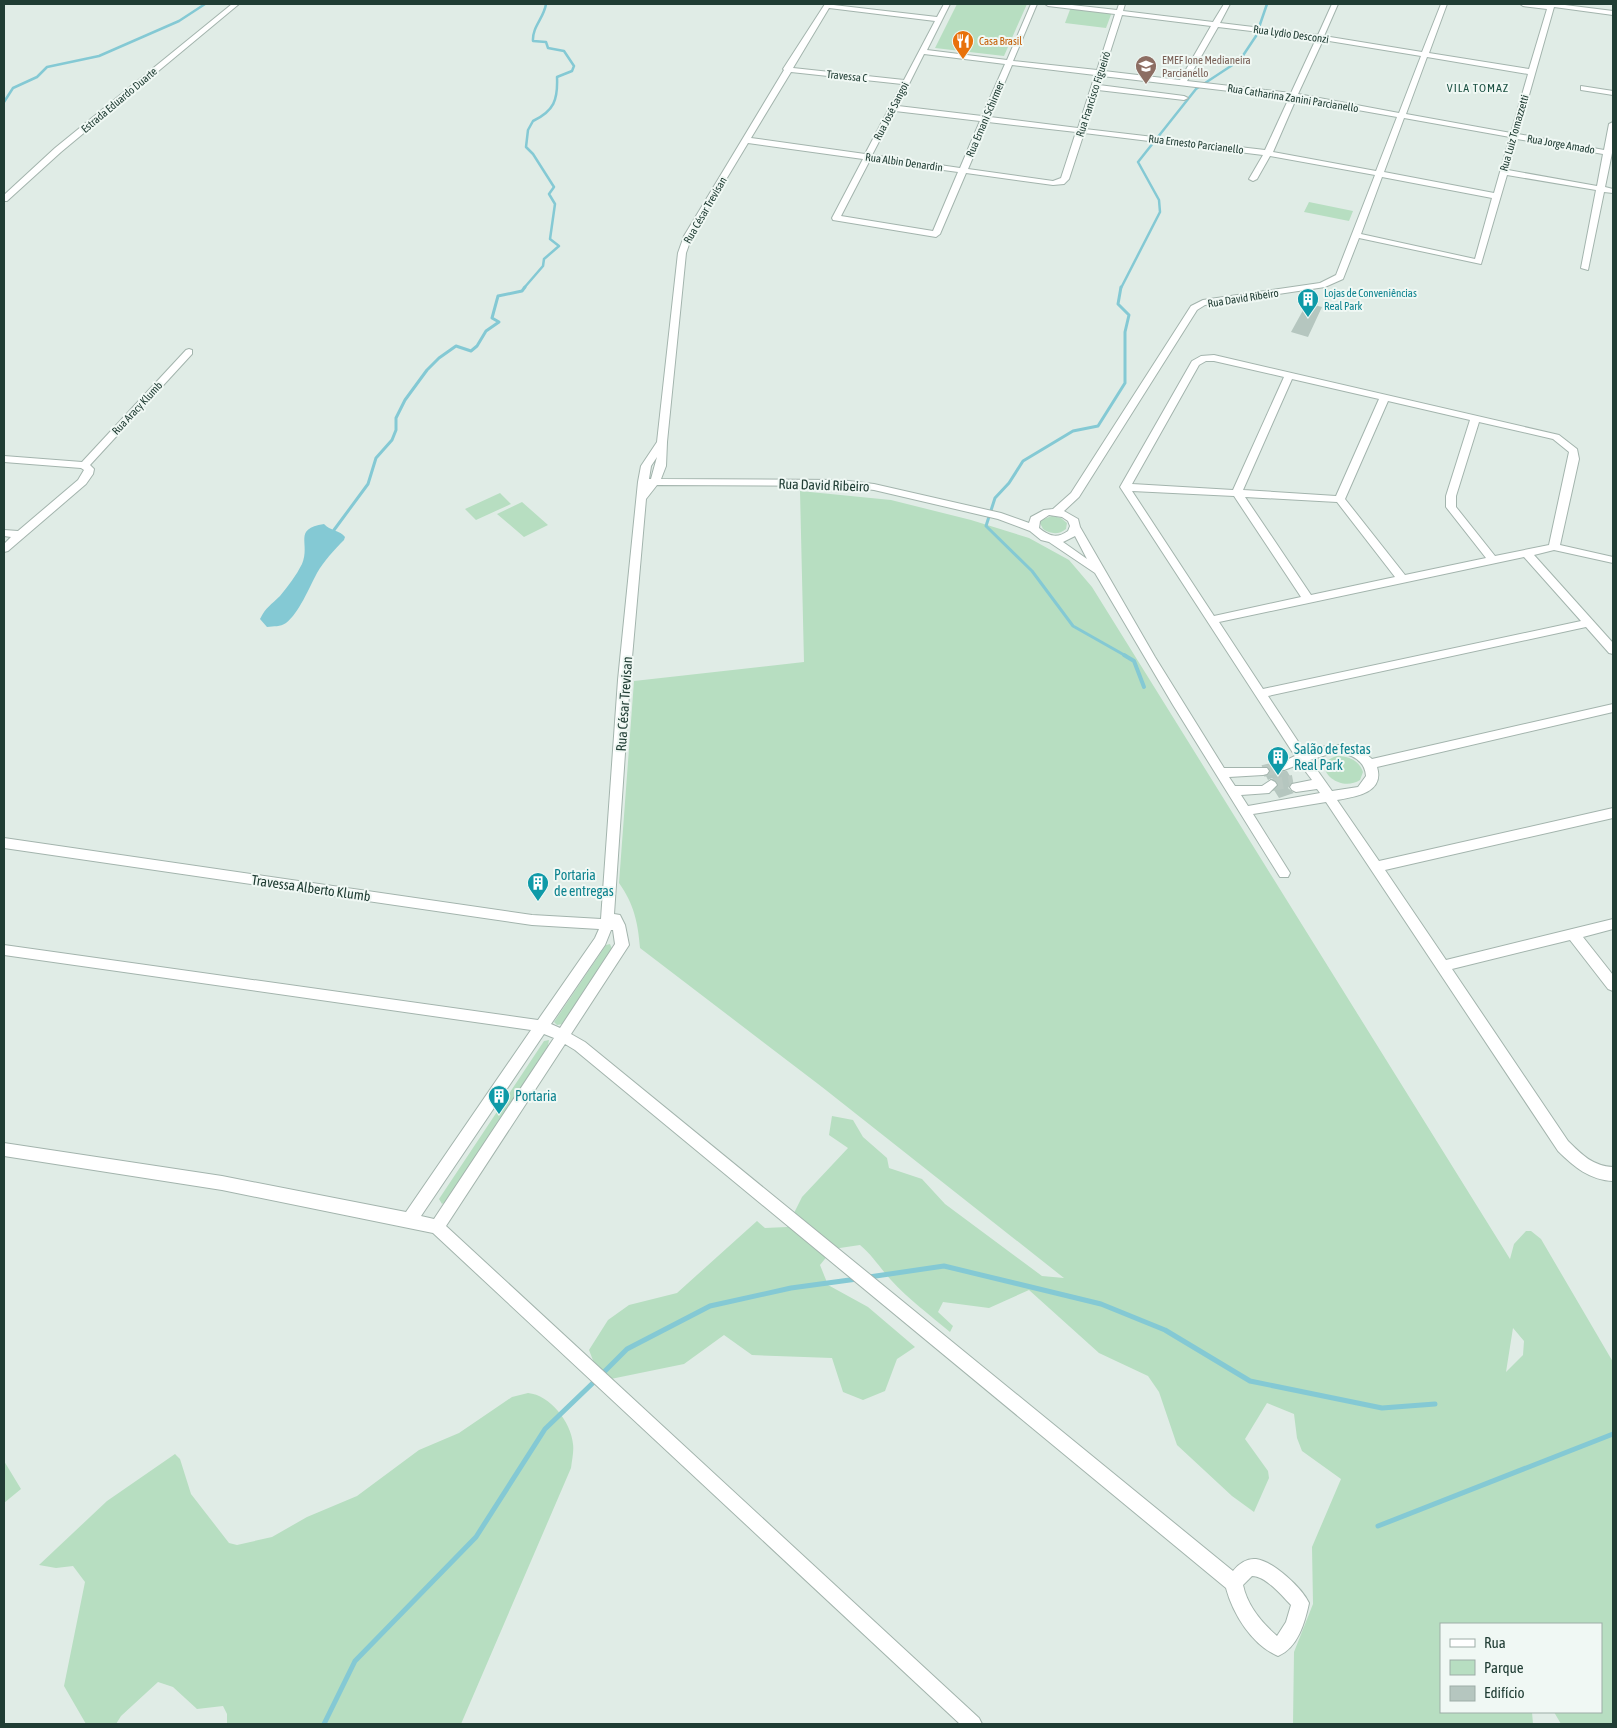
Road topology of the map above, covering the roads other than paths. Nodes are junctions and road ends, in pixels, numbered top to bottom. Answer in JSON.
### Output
{"nodes":[{"id":1,"x":236,"y":4,"type":"edge"},
{"id":2,"x":946,"y":4,"type":"edge"},
{"id":3,"x":1034,"y":4,"type":"edge"},
{"id":4,"x":1048,"y":4,"type":"edge"},
{"id":5,"x":1122,"y":4,"type":"edge"},
{"id":6,"x":1227,"y":4,"type":"edge"},
{"id":7,"x":1334,"y":4,"type":"edge"},
{"id":8,"x":1444,"y":4,"type":"edge"},
{"id":9,"x":1523,"y":4,"type":"edge"},
{"id":10,"x":828,"y":5,"type":"edge"},
{"id":11,"x":1550,"y":6,"type":"edge"},
{"id":12,"x":1119,"y":12,"type":"junction"},
{"id":13,"x":1613,"y":12,"type":"edge"},
{"id":14,"x":939,"y":19,"type":"junction"},
{"id":15,"x":1216,"y":24,"type":"junction"},
{"id":16,"x":1320,"y":37,"type":"junction"},
{"id":17,"x":922,"y":52,"type":"junction"},
{"id":18,"x":1425,"y":54,"type":"junction"},
{"id":19,"x":1009,"y":61,"type":"junction"},
{"id":20,"x":788,"y":69,"type":"junction"},
{"id":21,"x":1100,"y":72,"type":"junction"},
{"id":22,"x":1532,"y":72,"type":"junction"},
{"id":23,"x":906,"y":82,"type":"junction"},
{"id":24,"x":1187,"y":83,"type":"junction"},
{"id":25,"x":1095,"y":87,"type":"junction"},
{"id":26,"x":1584,"y":88,"type":"dead end"},
{"id":27,"x":1613,"y":93,"type":"edge"},
{"id":28,"x":1294,"y":96,"type":"junction"},
{"id":29,"x":893,"y":108,"type":"junction"},
{"id":30,"x":1402,"y":116,"type":"junction"},
{"id":31,"x":985,"y":118,"type":"junction"},
{"id":32,"x":1613,"y":124,"type":"edge"},
{"id":33,"x":1081,"y":129,"type":"junction"},
{"id":34,"x":1514,"y":136,"type":"junction"},
{"id":35,"x":746,"y":140,"type":"junction"},
{"id":36,"x":1608,"y":152,"type":"junction"},
{"id":37,"x":1268,"y":154,"type":"junction"},
{"id":38,"x":867,"y":157,"type":"junction"},
{"id":39,"x":963,"y":170,"type":"junction"},
{"id":40,"x":1504,"y":172,"type":"junction"},
{"id":41,"x":1380,"y":174,"type":"junction"},
{"id":42,"x":1253,"y":179,"type":"dead end"},
{"id":43,"x":1061,"y":182,"type":"joint"},
{"id":44,"x":1600,"y":188,"type":"junction"},
{"id":45,"x":1613,"y":190,"type":"edge"},
{"id":46,"x":1497,"y":196,"type":"junction"},
{"id":47,"x":4,"y":199,"type":"edge"},
{"id":48,"x":936,"y":234,"type":"joint"},
{"id":49,"x":1356,"y":235,"type":"junction"},
{"id":50,"x":1585,"y":268,"type":"dead end"},
{"id":51,"x":189,"y":352,"type":"dead end"},
{"id":52,"x":1289,"y":375,"type":"junction"},
{"id":53,"x":1385,"y":397,"type":"junction"},
{"id":54,"x":1475,"y":418,"type":"junction"},
{"id":55,"x":662,"y":442,"type":"junction"},
{"id":56,"x":4,"y":459,"type":"edge"},
{"id":57,"x":84,"y":465,"type":"junction"},
{"id":58,"x":643,"y":482,"type":"junction"},
{"id":59,"x":655,"y":482,"type":"junction"},
{"id":60,"x":1125,"y":487,"type":"junction"},
{"id":61,"x":1237,"y":493,"type":"junction"},
{"id":62,"x":1075,"y":495,"type":"junction"},
{"id":63,"x":643,"y":497,"type":"junction"},
{"id":64,"x":1340,"y":499,"type":"junction"},
{"id":65,"x":1056,"y":512,"type":"junction"},
{"id":66,"x":1040,"y":515,"type":"junction"},
{"id":67,"x":1001,"y":516,"type":"junction"},
{"id":68,"x":1071,"y":518,"type":"junction"},
{"id":69,"x":1034,"y":529,"type":"junction"},
{"id":70,"x":1076,"y":529,"type":"junction"},
{"id":71,"x":4,"y":533,"type":"edge"},
{"id":72,"x":20,"y":535,"type":"junction"},
{"id":73,"x":1052,"y":539,"type":"junction"},
{"id":74,"x":1554,"y":547,"type":"junction"},
{"id":75,"x":4,"y":549,"type":"edge"},
{"id":76,"x":1527,"y":553,"type":"junction"},
{"id":77,"x":1493,"y":560,"type":"junction"},
{"id":78,"x":1613,"y":560,"type":"edge"},
{"id":79,"x":1100,"y":573,"type":"junction"},
{"id":80,"x":1402,"y":579,"type":"junction"},
{"id":81,"x":1308,"y":599,"type":"junction"},
{"id":82,"x":1211,"y":620,"type":"junction"},
{"id":83,"x":1588,"y":623,"type":"junction"},
{"id":84,"x":1613,"y":650,"type":"edge"},
{"id":85,"x":1260,"y":694,"type":"junction"},
{"id":86,"x":1613,"y":708,"type":"edge"},
{"id":87,"x":1303,"y":758,"type":"junction"},
{"id":88,"x":1369,"y":764,"type":"junction"},
{"id":89,"x":1284,"y":766,"type":"tunnel mouth"},
{"id":90,"x":1263,"y":771,"type":"tunnel mouth"},
{"id":91,"x":1222,"y":774,"type":"junction"},
{"id":92,"x":1318,"y":781,"type":"junction"},
{"id":93,"x":1295,"y":784,"type":"tunnel mouth"},
{"id":94,"x":1270,"y":788,"type":"tunnel mouth"},
{"id":95,"x":1232,"y":791,"type":"junction"},
{"id":96,"x":1328,"y":797,"type":"junction"},
{"id":97,"x":1245,"y":811,"type":"junction"},
{"id":98,"x":1613,"y":813,"type":"edge"},
{"id":99,"x":4,"y":843,"type":"edge"},
{"id":100,"x":1376,"y":867,"type":"junction"},
{"id":101,"x":1284,"y":873,"type":"dead end"},
{"id":102,"x":1613,"y":924,"type":"edge"},
{"id":103,"x":613,"y":925,"type":"junction"},
{"id":104,"x":1573,"y":934,"type":"junction"},
{"id":105,"x":4,"y":950,"type":"edge"},
{"id":106,"x":1443,"y":966,"type":"junction"},
{"id":107,"x":1613,"y":985,"type":"edge"},
{"id":108,"x":542,"y":1026,"type":"junction"},
{"id":109,"x":563,"y":1035,"type":"junction"},
{"id":110,"x":4,"y":1150,"type":"edge"},
{"id":111,"x":1613,"y":1174,"type":"edge"},
{"id":112,"x":410,"y":1219,"type":"junction"},
{"id":113,"x":437,"y":1226,"type":"junction"},
{"id":114,"x":1234,"y":1583,"type":"dead end"},
{"id":115,"x":973,"y":1724,"type":"edge"}],
"edges":[{"from":1,"to":47,"type":"street","name":"Estrada Eduardo Duarte"},
{"from":2,"to":14,"type":"street","name":"Rua José Sangoi"},
{"from":3,"to":19,"type":"street","name":"Rua Ernani Schirmer"},
{"from":4,"to":12,"type":"street","name":"Rua Lydio Desconzi"},
{"from":5,"to":12,"type":"street","name":"Rua Francisco Figueiró"},
{"from":6,"to":15,"type":"street"},
{"from":7,"to":16,"type":"street"},
{"from":8,"to":18,"type":"street","name":"Rua David Ribeiro"},
{"from":9,"to":11,"type":"street"},
{"from":10,"to":14,"type":"street"},
{"from":10,"to":20,"type":"street","name":"Rua César Trevisan"},
{"from":11,"to":13,"type":"street"},
{"from":11,"to":22,"type":"street","name":"Rua Luiz Tomazzetti"},
{"from":12,"to":15,"type":"street","name":"Rua Lydio Desconzi"},
{"from":12,"to":21,"type":"street","name":"Rua Francisco Figueiró"},
{"from":14,"to":17,"type":"street","name":"Rua José Sangoi"},
{"from":15,"to":16,"type":"street","name":"Rua Lydio Desconzi"},
{"from":15,"to":24,"type":"street"},
{"from":16,"to":18,"type":"street","name":"Rua Lydio Desconzi"},
{"from":16,"to":28,"type":"street"},
{"from":17,"to":19,"type":"street","name":"Rua Catharina Zanini Parcianello"},
{"from":17,"to":23,"type":"street","name":"Rua José Sangoi"},
{"from":18,"to":22,"type":"street","name":"Rua Lydio Desconzi"},
{"from":18,"to":30,"type":"street","name":"Rua David Ribeiro"},
{"from":19,"to":21,"type":"street","name":"Rua Catharina Zanini Parcianello"},
{"from":19,"to":31,"type":"street","name":"Rua Ernani Schirmer"},
{"from":20,"to":23,"type":"street","name":"Travessa C"},
{"from":20,"to":35,"type":"street","name":"Rua César Trevisan"},
{"from":21,"to":24,"type":"street","name":"Rua Catharina Zanini Parcianello"},
{"from":21,"to":25,"type":"street","name":"Rua Francisco Figueiró"},
{"from":22,"to":34,"type":"street","name":"Rua Luiz Tomazzetti"},
{"from":23,"to":29,"type":"street","name":"Rua José Sangoi"},
{"from":24,"to":25,"type":"street"},
{"from":24,"to":28,"type":"street","name":"Rua Catharina Zanini Parcianello"},
{"from":25,"to":33,"type":"street","name":"Rua Francisco Figueiró"},
{"from":26,"to":27,"type":"street"},
{"from":28,"to":30,"type":"street","name":"Rua Catharina Zanini Parcianello"},
{"from":28,"to":37,"type":"street"},
{"from":29,"to":31,"type":"street","name":"Rua Ernesto Parcianello"},
{"from":29,"to":38,"type":"street","name":"Rua José Sangoi"},
{"from":30,"to":34,"type":"street","name":"Rua Catharina Zanini Parcianello"},
{"from":30,"to":41,"type":"street","name":"Rua David Ribeiro"},
{"from":31,"to":33,"type":"street","name":"Rua Ernesto Parcianello"},
{"from":31,"to":39,"type":"street","name":"Rua Ernani Schirmer"},
{"from":32,"to":36,"type":"street"},
{"from":33,"to":37,"type":"street","name":"Rua Ernesto Parcianello"},
{"from":33,"to":43,"type":"street","name":"Rua Francisco Figueiró"},
{"from":34,"to":36,"type":"street","name":"Rua Jorge Amado"},
{"from":34,"to":40,"type":"street","name":"Rua Luiz Tomazzetti"},
{"from":35,"to":38,"type":"street","name":"Rua Albin Denardin"},
{"from":35,"to":55,"type":"street","name":"Rua César Trevisan"},
{"from":36,"to":44,"type":"street"},
{"from":37,"to":41,"type":"street","name":"Rua Ernesto Parcianello"},
{"from":37,"to":42,"type":"street"},
{"from":38,"to":39,"type":"street","name":"Rua Albin Denardin"},
{"from":38,"to":48,"type":"street","name":"Rua José Sangoi"},
{"from":39,"to":43,"type":"street","name":"Rua Albin Denardin"},
{"from":39,"to":48,"type":"street","name":"Rua Ernani Schirmer"},
{"from":40,"to":44,"type":"street"},
{"from":40,"to":46,"type":"street","name":"Rua Luiz Tomazzetti"},
{"from":41,"to":46,"type":"street","name":"Rua Ernesto Parcianello"},
{"from":41,"to":49,"type":"street","name":"Rua David Ribeiro"},
{"from":44,"to":45,"type":"street"},
{"from":44,"to":50,"type":"street"},
{"from":46,"to":49,"type":"street","name":"Rua Luiz Tomazzetti"},
{"from":49,"to":62,"type":"street","name":"Rua David Ribeiro"},
{"from":51,"to":57,"type":"street","name":"Rua Aracy Klumb"},
{"from":52,"to":53,"type":"street"},
{"from":52,"to":60,"type":"street"},
{"from":52,"to":61,"type":"street"},
{"from":53,"to":54,"type":"street"},
{"from":53,"to":64,"type":"street"},
{"from":54,"to":74,"type":"street"},
{"from":54,"to":77,"type":"street"},
{"from":55,"to":58,"type":"street","name":"Rua César Trevisan"},
{"from":55,"to":59,"type":"street","name":"Rua César Trevisan"},
{"from":56,"to":57,"type":"street"},
{"from":57,"to":72,"type":"street"},
{"from":58,"to":59,"type":"street","name":"Rua David Ribeiro"},
{"from":58,"to":63,"type":"street","name":"Rua César Trevisan"},
{"from":59,"to":63,"type":"street","name":"Rua César Trevisan"},
{"from":59,"to":67,"type":"street","name":"Rua David Ribeiro"},
{"from":60,"to":61,"type":"street"},
{"from":60,"to":82,"type":"street"},
{"from":61,"to":64,"type":"street"},
{"from":61,"to":81,"type":"street"},
{"from":62,"to":65,"type":"street","name":"Rua David Ribeiro"},
{"from":62,"to":68,"type":"street","name":"Rua David Ribeiro"},
{"from":63,"to":103,"type":"street","name":"Rua César Trevisan"},
{"from":64,"to":80,"type":"street"},
{"from":65,"to":66,"type":"street"},
{"from":65,"to":68,"type":"street"},
{"from":66,"to":67,"type":"street","name":"Rua David Ribeiro"},
{"from":66,"to":69,"type":"street"},
{"from":67,"to":69,"type":"street","name":"Rua David Ribeiro"},
{"from":68,"to":70,"type":"street"},
{"from":69,"to":73,"type":"street"},
{"from":70,"to":73,"type":"street"},
{"from":70,"to":79,"type":"street"},
{"from":71,"to":72,"type":"street"},
{"from":72,"to":75,"type":"street"},
{"from":73,"to":79,"type":"street"},
{"from":74,"to":76,"type":"street"},
{"from":74,"to":78,"type":"street"},
{"from":76,"to":77,"type":"street"},
{"from":76,"to":83,"type":"street"},
{"from":77,"to":80,"type":"street"},
{"from":79,"to":91,"type":"street"},
{"from":80,"to":81,"type":"street"},
{"from":81,"to":82,"type":"street"},
{"from":82,"to":85,"type":"street"},
{"from":83,"to":84,"type":"street"},
{"from":83,"to":85,"type":"street"},
{"from":85,"to":87,"type":"street"},
{"from":86,"to":88,"type":"street"},
{"from":87,"to":88,"type":"street"},
{"from":87,"to":89,"type":"street"},
{"from":87,"to":92,"type":"street"},
{"from":88,"to":96,"type":"street"},
{"from":90,"to":91,"type":"street"},
{"from":91,"to":95,"type":"street"},
{"from":92,"to":93,"type":"street"},
{"from":92,"to":96,"type":"street"},
{"from":94,"to":95,"type":"street"},
{"from":95,"to":97,"type":"street"},
{"from":96,"to":97,"type":"street"},
{"from":96,"to":100,"type":"street"},
{"from":97,"to":101,"type":"street"},
{"from":98,"to":100,"type":"street"},
{"from":99,"to":103,"type":"street","name":"Travessa Alberto Klumb"},
{"from":100,"to":106,"type":"street"},
{"from":102,"to":104,"type":"street"},
{"from":103,"to":108,"type":"street"},
{"from":103,"to":109,"type":"street"},
{"from":104,"to":106,"type":"street"},
{"from":104,"to":107,"type":"street"},
{"from":105,"to":108,"type":"street"},
{"from":106,"to":111,"type":"street"},
{"from":108,"to":109,"type":"street"},
{"from":108,"to":112,"type":"street"},
{"from":109,"to":113,"type":"street"},
{"from":109,"to":114,"type":"street"},
{"from":110,"to":112,"type":"street"},
{"from":112,"to":113,"type":"street"},
{"from":113,"to":115,"type":"street"}]}
